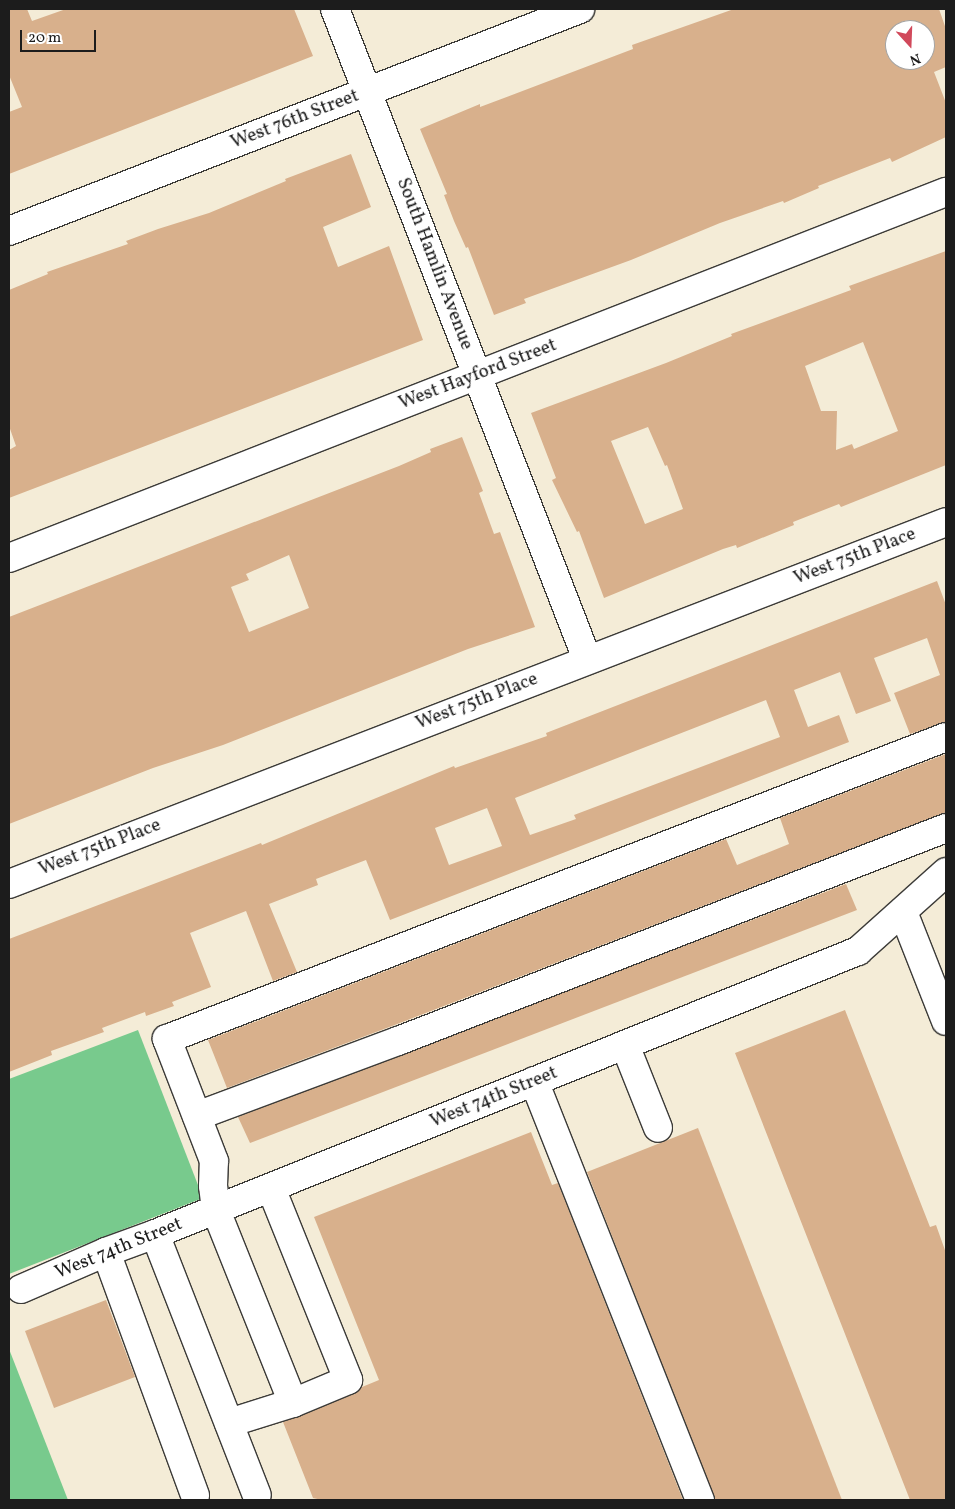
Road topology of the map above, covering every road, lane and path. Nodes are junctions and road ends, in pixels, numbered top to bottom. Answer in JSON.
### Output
{"nodes":[{"id":1,"x":335,"y":9,"type":"edge"},
{"id":2,"x":580,"y":9,"type":"edge"},
{"id":3,"x":367,"y":92,"type":"junction"},
{"id":4,"x":946,"y":192,"type":"edge"},
{"id":5,"x":9,"y":231,"type":"edge"},
{"id":6,"x":477,"y":376,"type":"junction"},
{"id":7,"x":946,"y":522,"type":"edge"},
{"id":8,"x":9,"y":558,"type":"edge"},
{"id":9,"x":588,"y":659,"type":"junction"},
{"id":10,"x":946,"y":737,"type":"edge"},
{"id":11,"x":946,"y":828,"type":"edge"},
{"id":12,"x":946,"y":872,"type":"edge"},
{"id":13,"x":9,"y":884,"type":"edge"},
{"id":14,"x":902,"y":912,"type":"junction"},
{"id":15,"x":946,"y":1021,"type":"edge"},
{"id":16,"x":625,"y":1045,"type":"junction"},
{"id":17,"x":534,"y":1081,"type":"junction"},
{"id":18,"x":197,"y":1116,"type":"junction"},
{"id":19,"x":658,"y":1128,"type":"dead end"},
{"id":20,"x":271,"y":1188,"type":"junction"},
{"id":21,"x":216,"y":1210,"type":"junction"},
{"id":22,"x":155,"y":1234,"type":"junction"},
{"id":23,"x":106,"y":1252,"type":"junction"},
{"id":24,"x":21,"y":1288,"type":"dead end"},
{"id":25,"x":293,"y":1404,"type":"junction"},
{"id":26,"x":230,"y":1423,"type":"junction"},
{"id":27,"x":257,"y":1495,"type":"dead end"},
{"id":28,"x":194,"y":1496,"type":"dead end"},
{"id":29,"x":700,"y":1500,"type":"edge"}],
"edges":[{"from":1,"to":3,"type":"street","name":"South Hamlin Avenue"},
{"from":2,"to":3,"type":"street","name":"West 76th Street"},
{"from":3,"to":5,"type":"street","name":"West 76th Street"},
{"from":3,"to":6,"type":"street","name":"South Hamlin Avenue"},
{"from":4,"to":6,"type":"street","name":"West Hayford Street"},
{"from":6,"to":8,"type":"street","name":"West Hayford Street"},
{"from":6,"to":9,"type":"street","name":"South Hamlin Avenue"},
{"from":7,"to":9,"type":"street","name":"West 75th Place"},
{"from":9,"to":13,"type":"street","name":"West 75th Place"},
{"from":10,"to":18,"type":"street"},
{"from":11,"to":18,"type":"street"},
{"from":12,"to":14,"type":"street","name":"West 74th Street"},
{"from":14,"to":15,"type":"street"},
{"from":14,"to":16,"type":"street","name":"West 74th Street"},
{"from":16,"to":17,"type":"street","name":"West 74th Street"},
{"from":16,"to":19,"type":"street"},
{"from":17,"to":20,"type":"street","name":"West 74th Street"},
{"from":17,"to":29,"type":"street"},
{"from":18,"to":21,"type":"street"},
{"from":20,"to":21,"type":"street","name":"West 74th Street"},
{"from":20,"to":25,"type":"street"},
{"from":21,"to":22,"type":"street","name":"West 74th Street"},
{"from":21,"to":25,"type":"street"},
{"from":22,"to":23,"type":"street","name":"West 74th Street"},
{"from":22,"to":26,"type":"street"},
{"from":23,"to":24,"type":"street","name":"West 74th Street"},
{"from":23,"to":28,"type":"street"},
{"from":25,"to":26,"type":"street"},
{"from":26,"to":27,"type":"street"}]}
